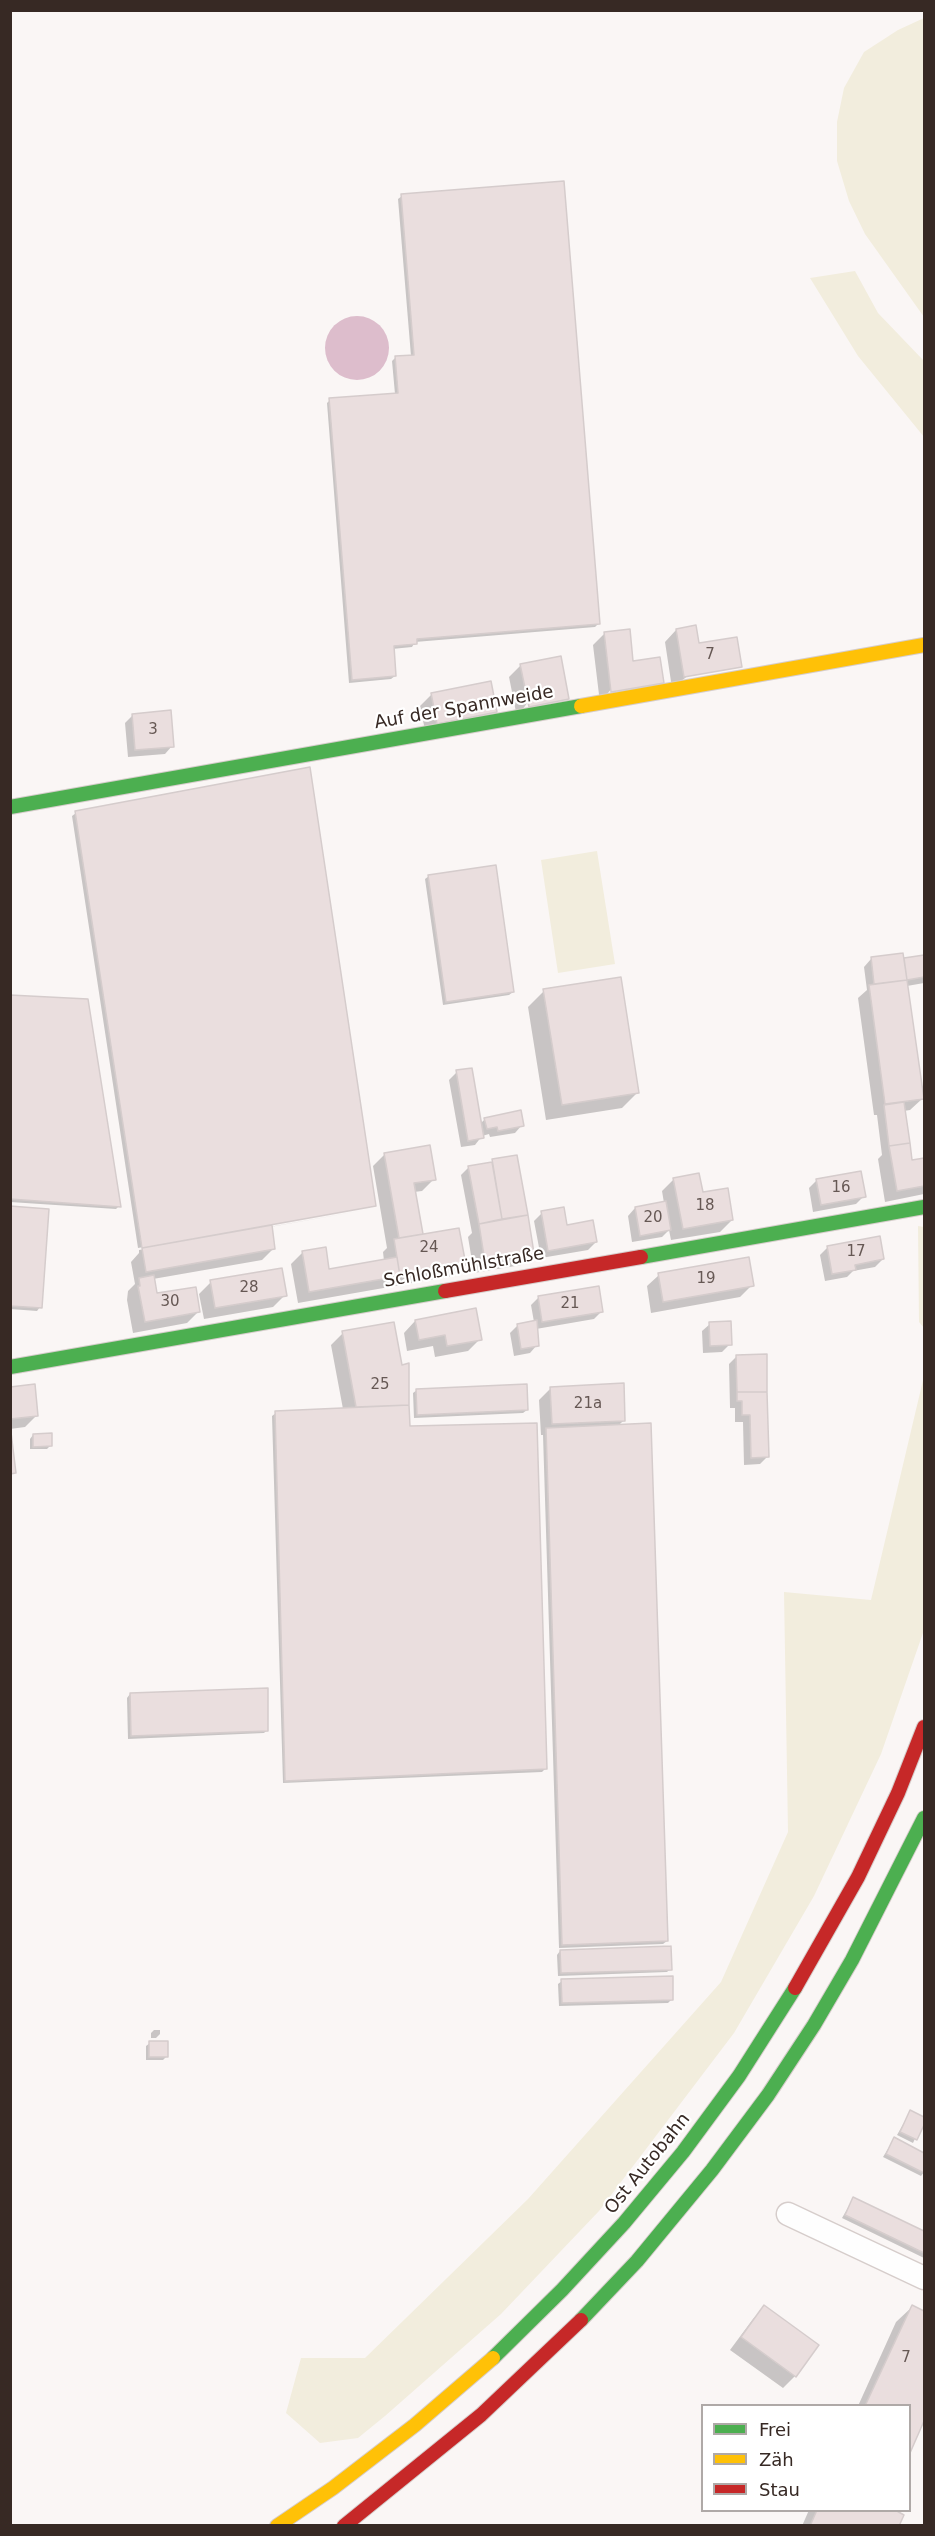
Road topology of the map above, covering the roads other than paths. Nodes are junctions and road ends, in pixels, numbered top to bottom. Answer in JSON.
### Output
{"nodes":[{"id":1,"x":924,"y":645,"type":"edge"},
{"id":2,"x":10,"y":807,"type":"edge"},
{"id":3,"x":924,"y":1207,"type":"edge"},
{"id":4,"x":10,"y":1367,"type":"edge"},
{"id":5,"x":924,"y":1727,"type":"edge"},
{"id":6,"x":924,"y":1818,"type":"edge"},
{"id":7,"x":788,"y":2214,"type":"dead end"},
{"id":8,"x":924,"y":2278,"type":"edge"},
{"id":9,"x":277,"y":2526,"type":"edge"},
{"id":10,"x":344,"y":2526,"type":"edge"}],
"edges":[{"from":1,"to":2,"type":"main road","name":"Auf der Spannweide"},
{"from":3,"to":4,"type":"main road","name":"Schloßmühlstraße"},
{"from":5,"to":9,"type":"main road","name":"Ost Autobahn"},
{"from":6,"to":10,"type":"main road"},
{"from":7,"to":8,"type":"street"}]}
